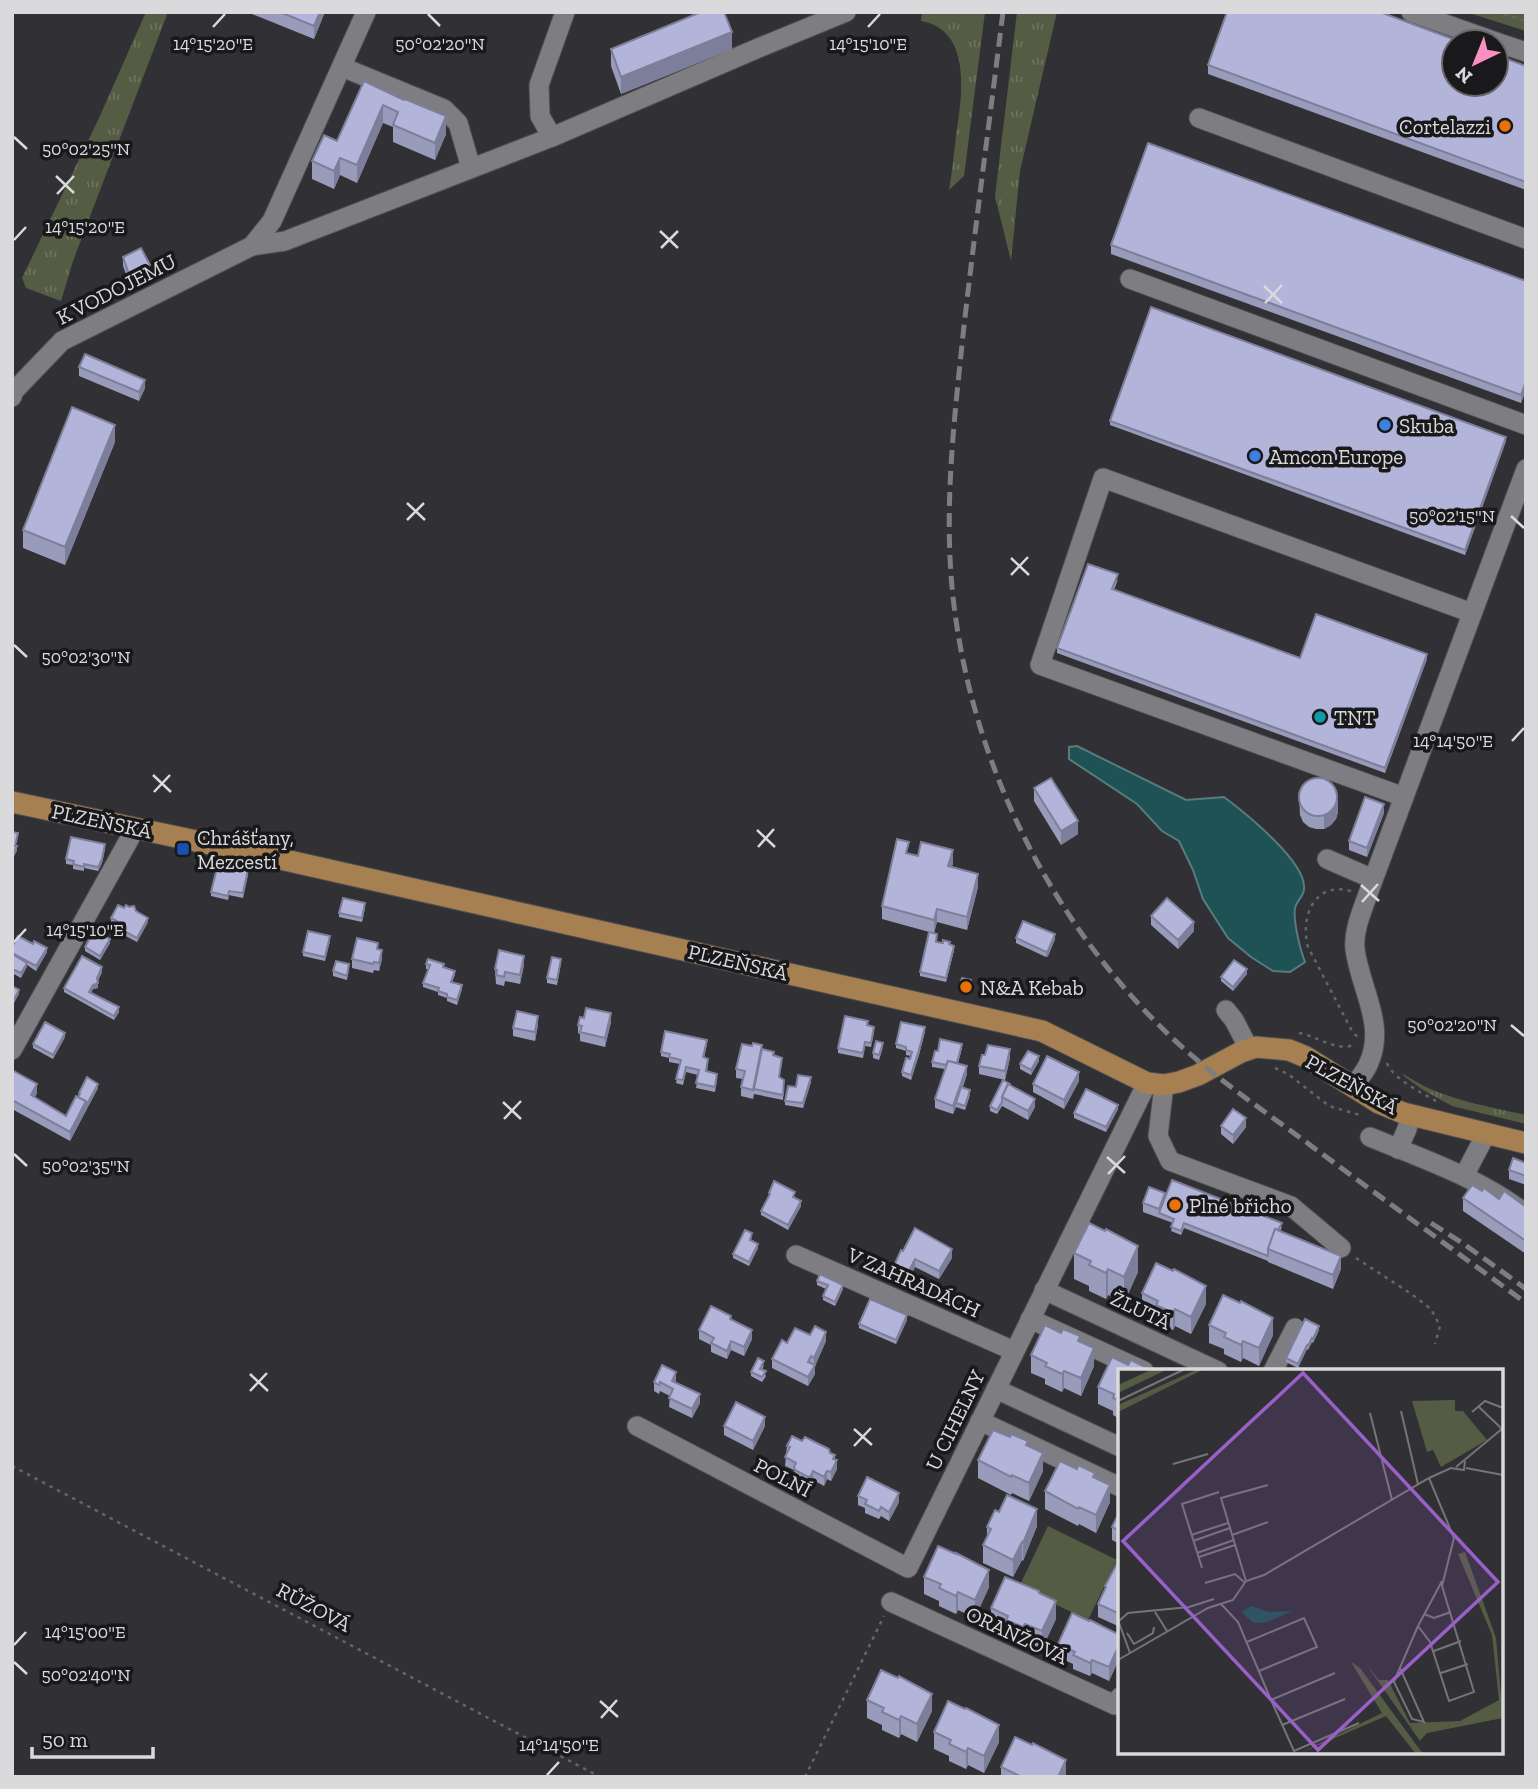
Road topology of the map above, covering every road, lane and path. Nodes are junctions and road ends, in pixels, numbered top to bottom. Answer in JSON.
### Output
{"nodes":[{"id":1,"x":366,"y":12,"type":"edge"},
{"id":2,"x":565,"y":12,"type":"edge"},
{"id":3,"x":846,"y":12,"type":"edge"},
{"id":4,"x":1411,"y":12,"type":"edge"},
{"id":5,"x":1496,"y":12,"type":"edge"},
{"id":6,"x":817,"y":18,"type":"edge"},
{"id":7,"x":1526,"y":21,"type":"edge"},
{"id":8,"x":1456,"y":28,"type":"edge"},
{"id":9,"x":342,"y":67,"type":"junction"},
{"id":10,"x":1199,"y":118,"type":"dead end"},
{"id":11,"x":552,"y":137,"type":"junction"},
{"id":12,"x":471,"y":169,"type":"junction"},
{"id":13,"x":1526,"y":239,"type":"edge"},
{"id":14,"x":252,"y":246,"type":"junction"},
{"id":15,"x":1130,"y":279,"type":"dead end"},
{"id":16,"x":12,"y":397,"type":"edge"},
{"id":17,"x":1526,"y":425,"type":"edge"},
{"id":18,"x":1526,"y":469,"type":"edge"},
{"id":19,"x":1472,"y":613,"type":"junction"},
{"id":20,"x":1404,"y":797,"type":"junction"},
{"id":21,"x":12,"y":802,"type":"edge"},
{"id":22,"x":135,"y":829,"type":"junction"},
{"id":23,"x":1327,"y":859,"type":"dead end"},
{"id":24,"x":1367,"y":883,"type":"junction"},
{"id":25,"x":1226,"y":1010,"type":"dead end"},
{"id":26,"x":1295,"y":1032,"type":"dead end"},
{"id":27,"x":1363,"y":1034,"type":"dead end"},
{"id":28,"x":1361,"y":1038,"type":"junction"},
{"id":29,"x":1249,"y":1049,"type":"junction"},
{"id":30,"x":12,"y":1050,"type":"edge"},
{"id":31,"x":1386,"y":1058,"type":"dead end"},
{"id":32,"x":1267,"y":1066,"type":"dead end"},
{"id":33,"x":1155,"y":1084,"type":"junction"},
{"id":34,"x":1353,"y":1087,"type":"junction"},
{"id":35,"x":1435,"y":1100,"type":"dead end"},
{"id":36,"x":1410,"y":1115,"type":"junction"},
{"id":37,"x":1364,"y":1116,"type":"dead end"},
{"id":38,"x":1486,"y":1134,"type":"junction"},
{"id":39,"x":1370,"y":1137,"type":"dead end"},
{"id":40,"x":1526,"y":1143,"type":"edge"},
{"id":41,"x":1398,"y":1149,"type":"junction"},
{"id":42,"x":1464,"y":1176,"type":"junction"},
{"id":43,"x":1526,"y":1214,"type":"edge"},
{"id":44,"x":1341,"y":1248,"type":"joint"},
{"id":45,"x":796,"y":1255,"type":"dead end"},
{"id":46,"x":1045,"y":1290,"type":"junction"},
{"id":47,"x":1030,"y":1319,"type":"junction"},
{"id":48,"x":1295,"y":1328,"type":"dead end"},
{"id":49,"x":1435,"y":1344,"type":"dead end"},
{"id":50,"x":1014,"y":1351,"type":"junction"},
{"id":51,"x":1140,"y":1369,"type":"edge"},
{"id":52,"x":1214,"y":1369,"type":"edge"},
{"id":53,"x":1274,"y":1369,"type":"edge"},
{"id":54,"x":996,"y":1389,"type":"junction"},
{"id":55,"x":980,"y":1420,"type":"junction"},
{"id":56,"x":637,"y":1426,"type":"dead end"},
{"id":57,"x":1118,"y":1446,"type":"edge"},
{"id":58,"x":12,"y":1466,"type":"edge"},
{"id":59,"x":1118,"y":1486,"type":"edge"},
{"id":60,"x":908,"y":1567,"type":"joint"},
{"id":61,"x":891,"y":1602,"type":"joint"},
{"id":62,"x":1118,"y":1700,"type":"edge"},
{"id":63,"x":600,"y":1777,"type":"edge"},
{"id":64,"x":805,"y":1777,"type":"edge"}],
"edges":[{"from":1,"to":9,"type":"street"},
{"from":2,"to":11,"type":"street"},
{"from":3,"to":6,"type":"street"},
{"from":4,"to":8,"type":"street"},
{"from":5,"to":7,"type":"path"},
{"from":6,"to":11,"type":"street"},
{"from":9,"to":12,"type":"street"},
{"from":9,"to":14,"type":"street"},
{"from":10,"to":13,"type":"street"},
{"from":11,"to":12,"type":"street"},
{"from":12,"to":14,"type":"street"},
{"from":14,"to":16,"type":"street","name":"K VODOJEMU"},
{"from":15,"to":17,"type":"street"},
{"from":18,"to":19,"type":"street"},
{"from":19,"to":20,"type":"street"},
{"from":19,"to":20,"type":"street"},
{"from":20,"to":24,"type":"street"},
{"from":21,"to":22,"type":"main road","name":"PLZEŇSKÁ"},
{"from":22,"to":30,"type":"street"},
{"from":22,"to":33,"type":"main road","name":"PLZEŇSKÁ"},
{"from":23,"to":24,"type":"street"},
{"from":24,"to":28,"type":"path"},
{"from":24,"to":34,"type":"street"},
{"from":25,"to":29,"type":"street"},
{"from":26,"to":28,"type":"path"},
{"from":27,"to":28,"type":"path"},
{"from":29,"to":33,"type":"main road","name":"PLZEŇSKÁ"},
{"from":29,"to":34,"type":"main road","name":"PLZEŇSKÁ"},
{"from":31,"to":35,"type":"path"},
{"from":32,"to":37,"type":"path"},
{"from":33,"to":44,"type":"street"},
{"from":33,"to":46,"type":"street","name":"U CIHELNY"},
{"from":34,"to":36,"type":"main road","name":"PLZEŇSKÁ"},
{"from":36,"to":38,"type":"main road","name":"PLZEŇSKÁ"},
{"from":36,"to":41,"type":"street"},
{"from":38,"to":40,"type":"main road","name":"PLZEŇSKÁ"},
{"from":38,"to":42,"type":"street"},
{"from":39,"to":41,"type":"street"},
{"from":41,"to":42,"type":"street"},
{"from":42,"to":43,"type":"street"},
{"from":44,"to":49,"type":"path"},
{"from":45,"to":50,"type":"street","name":"V ZAHRADÁCH"},
{"from":46,"to":47,"type":"street","name":"U CIHELNY"},
{"from":46,"to":52,"type":"street","name":"ŽLUTÁ"},
{"from":47,"to":50,"type":"street","name":"U CIHELNY"},
{"from":47,"to":51,"type":"street"},
{"from":48,"to":53,"type":"street"},
{"from":50,"to":54,"type":"street","name":"U CIHELNY"},
{"from":54,"to":55,"type":"street","name":"U CIHELNY"},
{"from":54,"to":57,"type":"street"},
{"from":55,"to":59,"type":"street"},
{"from":55,"to":60,"type":"street","name":"U CIHELNY"},
{"from":56,"to":60,"type":"street","name":"POLNÍ"},
{"from":58,"to":63,"type":"path","name":"RŮŽOVÁ"},
{"from":61,"to":62,"type":"street","name":"ORANŽOVÁ"},
{"from":61,"to":64,"type":"path"}]}
